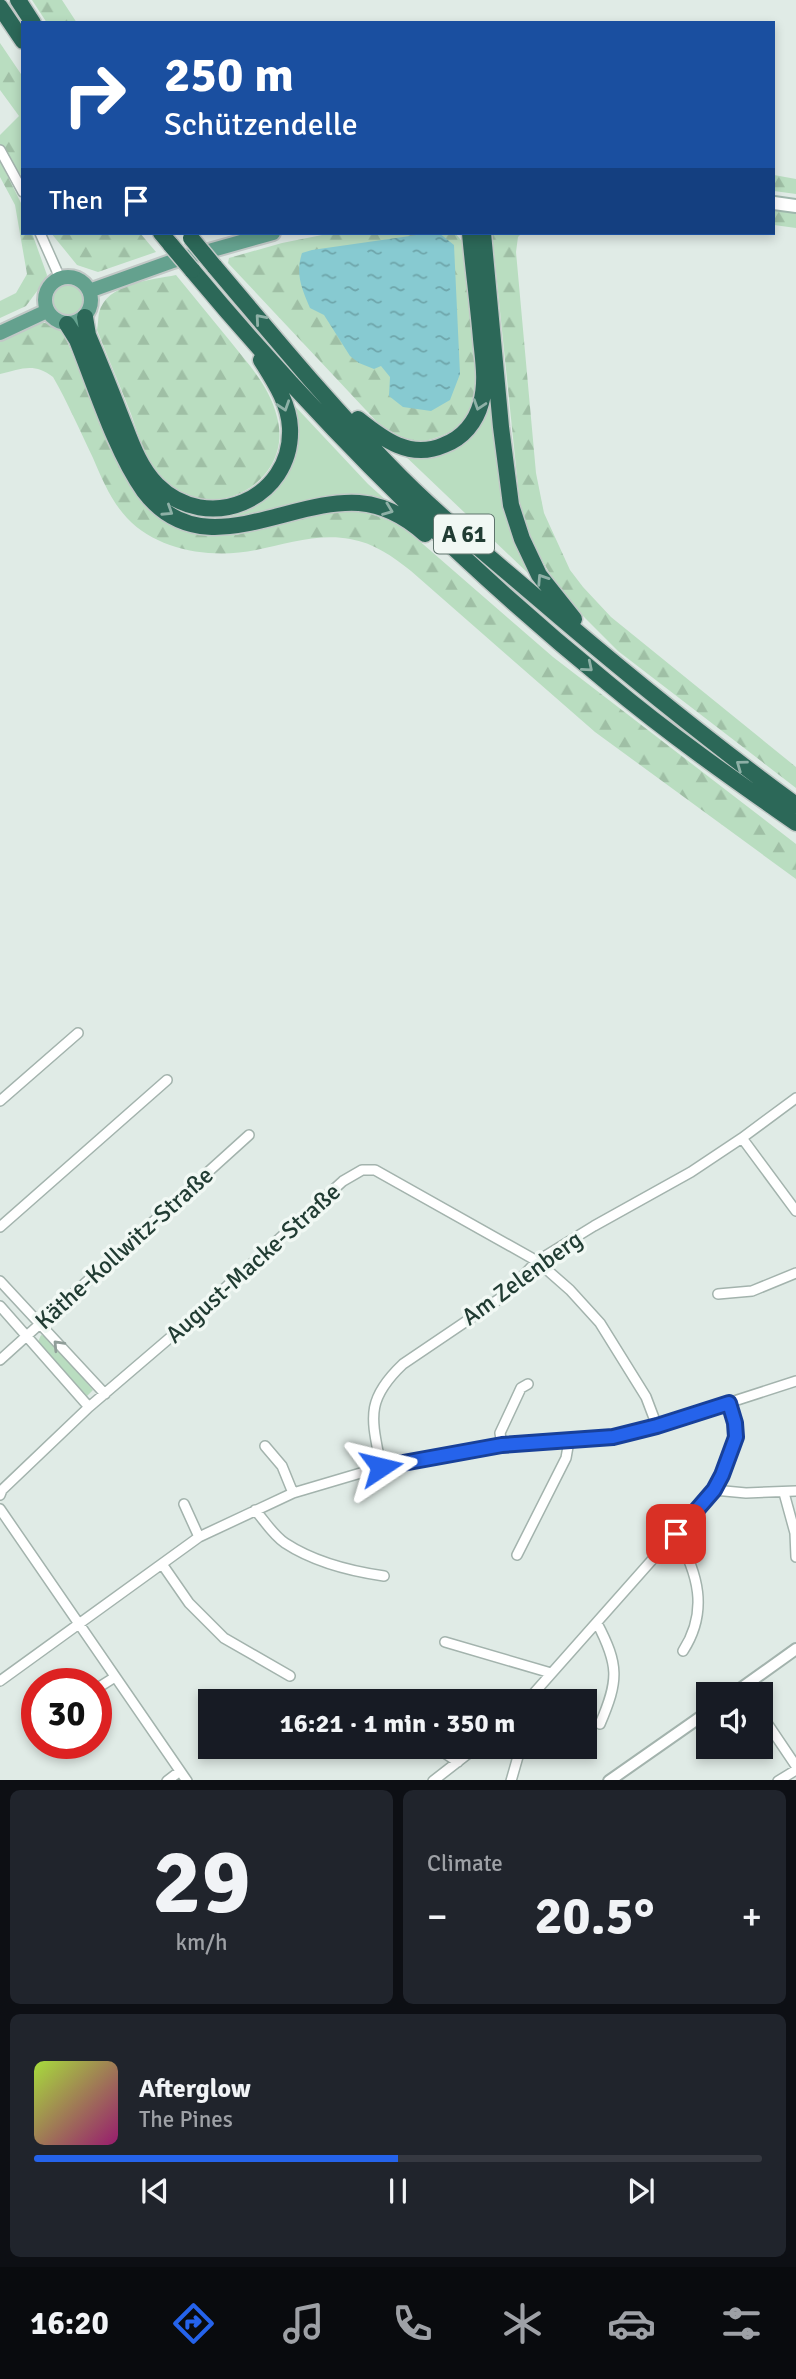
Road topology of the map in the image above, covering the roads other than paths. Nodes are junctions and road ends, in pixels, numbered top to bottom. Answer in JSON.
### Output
{"nodes":[{"id":1,"x":18,"y":0,"type":"edge"},
{"id":2,"x":0,"y":7,"type":"edge"},
{"id":3,"x":32,"y":21,"type":"edge"},
{"id":4,"x":21,"y":37,"type":"edge"},
{"id":5,"x":0,"y":150,"type":"edge"},
{"id":6,"x":21,"y":188,"type":"edge"},
{"id":7,"x":775,"y":203,"type":"edge"},
{"id":8,"x":796,"y":206,"type":"edge"},
{"id":9,"x":41,"y":235,"type":"edge"},
{"id":10,"x":189,"y":235,"type":"edge"},
{"id":11,"x":266,"y":235,"type":"edge"},
{"id":12,"x":472,"y":235,"type":"edge"},
{"id":13,"x":472,"y":235,"type":"edge"},
{"id":14,"x":166,"y":239,"type":"edge"},
{"id":15,"x":60,"y":278,"type":"junction"},
{"id":16,"x":89,"y":292,"type":"junction"},
{"id":17,"x":47,"y":311,"type":"junction"},
{"id":18,"x":85,"y":317,"type":"junction"},
{"id":19,"x":67,"y":324,"type":"junction"},
{"id":20,"x":239,"y":326,"type":"junction"},
{"id":21,"x":0,"y":333,"type":"edge"},
{"id":22,"x":320,"y":390,"type":"junction"},
{"id":23,"x":481,"y":574,"type":"junction"},
{"id":24,"x":618,"y":667,"type":"junction"},
{"id":25,"x":796,"y":805,"type":"edge"},
{"id":26,"x":796,"y":824,"type":"edge"},
{"id":27,"x":78,"y":1033,"type":"dead end"},
{"id":28,"x":167,"y":1080,"type":"dead end"},
{"id":29,"x":796,"y":1098,"type":"edge"},
{"id":30,"x":0,"y":1101,"type":"edge"},
{"id":31,"x":248,"y":1135,"type":"dead end"},
{"id":32,"x":742,"y":1138,"type":"junction"},
{"id":33,"x":796,"y":1211,"type":"edge"},
{"id":34,"x":0,"y":1227,"type":"edge"},
{"id":35,"x":537,"y":1261,"type":"junction"},
{"id":36,"x":796,"y":1273,"type":"edge"},
{"id":37,"x":0,"y":1281,"type":"edge"},
{"id":38,"x":718,"y":1294,"type":"dead end"},
{"id":39,"x":0,"y":1306,"type":"edge"},
{"id":40,"x":39,"y":1324,"type":"junction"},
{"id":41,"x":26,"y":1336,"type":"junction"},
{"id":42,"x":0,"y":1360,"type":"edge"},
{"id":43,"x":796,"y":1381,"type":"edge"},
{"id":44,"x":528,"y":1384,"type":"dead end"},
{"id":45,"x":105,"y":1394,"type":"junction"},
{"id":46,"x":729,"y":1403,"type":"junction"},
{"id":47,"x":89,"y":1407,"type":"junction"},
{"id":48,"x":657,"y":1426,"type":"junction"},
{"id":49,"x":569,"y":1441,"type":"junction"},
{"id":50,"x":502,"y":1445,"type":"junction"},
{"id":51,"x":265,"y":1446,"type":"dead end"},
{"id":52,"x":381,"y":1467,"type":"junction"},
{"id":53,"x":714,"y":1490,"type":"junction"},
{"id":54,"x":796,"y":1491,"type":"edge"},
{"id":55,"x":293,"y":1493,"type":"junction"},
{"id":56,"x":784,"y":1493,"type":"junction"},
{"id":57,"x":0,"y":1495,"type":"edge"},
{"id":58,"x":184,"y":1504,"type":"dead end"},
{"id":59,"x":0,"y":1509,"type":"edge"},
{"id":60,"x":255,"y":1510,"type":"junction"},
{"id":61,"x":676,"y":1534,"type":"junction"},
{"id":62,"x":199,"y":1537,"type":"junction"},
{"id":63,"x":517,"y":1555,"type":"dead end"},
{"id":64,"x":796,"y":1557,"type":"edge"},
{"id":65,"x":162,"y":1564,"type":"junction"},
{"id":66,"x":384,"y":1576,"type":"dead end"},
{"id":67,"x":597,"y":1623,"type":"junction"},
{"id":68,"x":80,"y":1624,"type":"junction"},
{"id":69,"x":445,"y":1642,"type":"dead end"},
{"id":70,"x":796,"y":1649,"type":"edge"},
{"id":71,"x":682,"y":1651,"type":"dead end"},
{"id":72,"x":551,"y":1673,"type":"junction"},
{"id":73,"x":290,"y":1676,"type":"dead end"},
{"id":74,"x":115,"y":1677,"type":"junction"},
{"id":75,"x":112,"y":1679,"type":"edge"},
{"id":76,"x":0,"y":1681,"type":"edge"},
{"id":77,"x":754,"y":1682,"type":"edge"},
{"id":78,"x":537,"y":1689,"type":"edge"},
{"id":79,"x":696,"y":1720,"type":"edge"},
{"id":80,"x":600,"y":1724,"type":"dead end"},
{"id":81,"x":773,"y":1733,"type":"edge"},
{"id":82,"x":454,"y":1759,"type":"edge"},
{"id":83,"x":462,"y":1759,"type":"edge"},
{"id":84,"x":517,"y":1759,"type":"edge"},
{"id":85,"x":458,"y":1762,"type":"junction"},
{"id":86,"x":796,"y":1768,"type":"edge"},
{"id":87,"x":180,"y":1771,"type":"junction"},
{"id":88,"x":167,"y":1780,"type":"edge"},
{"id":89,"x":187,"y":1780,"type":"edge"},
{"id":90,"x":433,"y":1780,"type":"edge"},
{"id":91,"x":511,"y":1780,"type":"edge"},
{"id":92,"x":610,"y":1780,"type":"edge"},
{"id":93,"x":778,"y":1780,"type":"edge"}],
"edges":[{"from":1,"to":3,"type":"highway"},
{"from":2,"to":4,"type":"highway"},
{"from":5,"to":6,"type":"street"},
{"from":7,"to":8,"type":"main road"},
{"from":9,"to":15,"type":"street"},
{"from":22,"to":10,"type":"highway","number":"A 61","one_way":true,"bridge":true},
{"from":11,"to":16,"type":"main road"},
{"from":12,"to":22,"type":"highway","one_way":true},
{"from":24,"to":13,"type":"highway","one_way":true},
{"from":14,"to":20,"type":"highway","number":"A 61","bridge":true},
{"from":15,"to":16,"type":"main road"},
{"from":15,"to":17,"type":"main road"},
{"from":16,"to":18,"type":"main road"},
{"from":17,"to":19,"type":"main road"},
{"from":17,"to":21,"type":"main road"},
{"from":18,"to":19,"type":"main road"},
{"from":20,"to":18,"type":"highway","one_way":true},
{"from":19,"to":23,"type":"highway","one_way":true},
{"from":20,"to":23,"type":"highway","number":"A 61"},
{"from":22,"to":24,"type":"highway","number":"A 61"},
{"from":23,"to":26,"type":"highway","number":"A 61","one_way":true},
{"from":25,"to":24,"type":"highway","number":"A 61","one_way":true},
{"from":27,"to":30,"type":"street"},
{"from":28,"to":34,"type":"street"},
{"from":29,"to":32,"type":"street","name":"Am Zelenberg"},
{"from":31,"to":40,"type":"street","name":"Käthe-Kollwitz-Straße"},
{"from":32,"to":33,"type":"street"},
{"from":32,"to":35,"type":"street","name":"Am Zelenberg"},
{"from":35,"to":45,"type":"street","name":"August-Macke-Straße"},
{"from":35,"to":48,"type":"street","name":"August-Macke-Straße"},
{"from":35,"to":52,"type":"street","name":"Am Zelenberg"},
{"from":36,"to":38,"type":"street"},
{"from":37,"to":40,"type":"street"},
{"from":39,"to":41,"type":"street"},
{"from":40,"to":41,"type":"street","name":"Käthe-Kollwitz-Straße"},
{"from":45,"to":40,"type":"street","one_way":true},
{"from":41,"to":42,"type":"street","name":"Käthe-Kollwitz-Straße"},
{"from":41,"to":47,"type":"street"},
{"from":43,"to":46,"type":"street"},
{"from":44,"to":50,"type":"street"},
{"from":45,"to":47,"type":"street","name":"August-Macke-Straße"},
{"from":46,"to":48,"type":"street"},
{"from":46,"to":53,"type":"street"},
{"from":47,"to":57,"type":"street","name":"August-Macke-Straße"},
{"from":48,"to":49,"type":"street"},
{"from":49,"to":50,"type":"street"},
{"from":49,"to":63,"type":"street"},
{"from":50,"to":52,"type":"street"},
{"from":51,"to":55,"type":"street"},
{"from":52,"to":55,"type":"street"},
{"from":53,"to":56,"type":"street"},
{"from":53,"to":61,"type":"street"},
{"from":54,"to":56,"type":"street"},
{"from":55,"to":60,"type":"street"},
{"from":56,"to":64,"type":"street"},
{"from":58,"to":62,"type":"street"},
{"from":59,"to":68,"type":"street"},
{"from":60,"to":62,"type":"street"},
{"from":60,"to":66,"type":"street"},
{"from":61,"to":67,"type":"street"},
{"from":61,"to":71,"type":"street"},
{"from":62,"to":65,"type":"street"},
{"from":65,"to":68,"type":"street"},
{"from":65,"to":73,"type":"street"},
{"from":67,"to":72,"type":"street"},
{"from":67,"to":80,"type":"street"},
{"from":68,"to":74,"type":"street"},
{"from":68,"to":76,"type":"street"},
{"from":69,"to":72,"type":"street"},
{"from":70,"to":77,"type":"street"},
{"from":72,"to":78,"type":"street"},
{"from":74,"to":75,"type":"street"},
{"from":74,"to":87,"type":"street"},
{"from":79,"to":92,"type":"street"},
{"from":81,"to":86,"type":"street"},
{"from":82,"to":85,"type":"street"},
{"from":83,"to":85,"type":"street"},
{"from":84,"to":91,"type":"street"},
{"from":85,"to":90,"type":"street"},
{"from":86,"to":93,"type":"street"},
{"from":87,"to":88,"type":"street"},
{"from":87,"to":89,"type":"street"}]}
